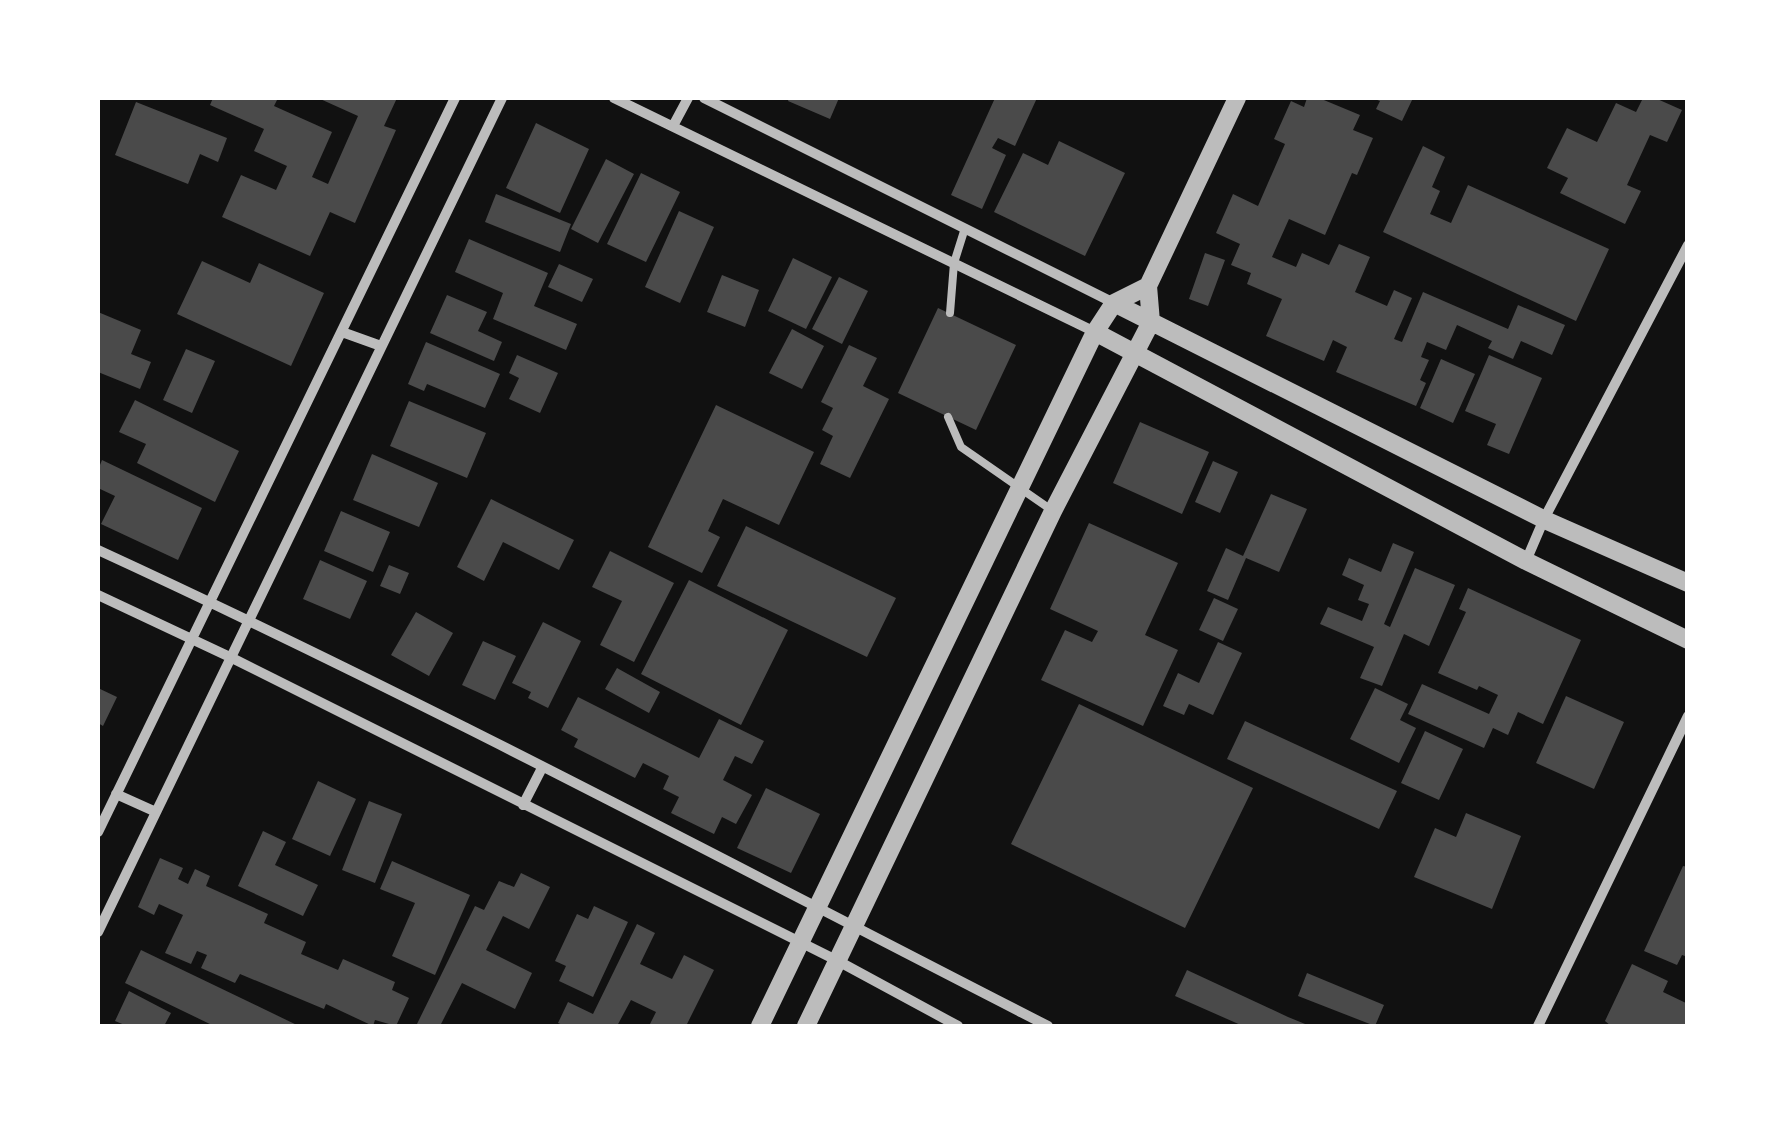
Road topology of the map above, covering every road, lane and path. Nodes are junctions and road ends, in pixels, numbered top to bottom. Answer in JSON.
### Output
{"nodes":[{"id":1,"x":455,"y":98,"type":"edge"},
{"id":2,"x":502,"y":98,"type":"edge"},
{"id":3,"x":614,"y":98,"type":"edge"},
{"id":4,"x":688,"y":98,"type":"edge"},
{"id":5,"x":704,"y":98,"type":"edge"},
{"id":6,"x":1237,"y":98,"type":"edge"},
{"id":7,"x":673,"y":126,"type":"junction"},
{"id":8,"x":965,"y":228,"type":"junction"},
{"id":9,"x":1688,"y":245,"type":"edge"},
{"id":10,"x":954,"y":263,"type":"junction"},
{"id":11,"x":1148,"y":286,"type":"junction"},
{"id":12,"x":1114,"y":303,"type":"junction"},
{"id":13,"x":950,"y":313,"type":"dead end"},
{"id":14,"x":1151,"y":322,"type":"junction"},
{"id":15,"x":342,"y":332,"type":"junction"},
{"id":16,"x":1095,"y":332,"type":"junction"},
{"id":17,"x":382,"y":346,"type":"junction"},
{"id":18,"x":1136,"y":354,"type":"junction"},
{"id":19,"x":948,"y":417,"type":"dead end"},
{"id":20,"x":1018,"y":489,"type":"junction"},
{"id":21,"x":1053,"y":511,"type":"junction"},
{"id":22,"x":1544,"y":519,"type":"junction"},
{"id":23,"x":98,"y":550,"type":"edge"},
{"id":24,"x":1526,"y":561,"type":"junction"},
{"id":25,"x":1688,"y":582,"type":"edge"},
{"id":26,"x":98,"y":595,"type":"edge"},
{"id":27,"x":211,"y":602,"type":"junction"},
{"id":28,"x":249,"y":621,"type":"junction"},
{"id":29,"x":193,"y":639,"type":"junction"},
{"id":30,"x":1688,"y":640,"type":"edge"},
{"id":31,"x":232,"y":658,"type":"junction"},
{"id":32,"x":1688,"y":716,"type":"edge"},
{"id":33,"x":542,"y":768,"type":"junction"},
{"id":34,"x":116,"y":794,"type":"junction"},
{"id":35,"x":522,"y":805,"type":"junction"},
{"id":36,"x":156,"y":812,"type":"junction"},
{"id":37,"x":98,"y":832,"type":"edge"},
{"id":38,"x":819,"y":909,"type":"junction"},
{"id":39,"x":853,"y":926,"type":"junction"},
{"id":40,"x":98,"y":932,"type":"edge"},
{"id":41,"x":800,"y":945,"type":"junction"},
{"id":42,"x":838,"y":961,"type":"junction"},
{"id":43,"x":760,"y":1026,"type":"edge"},
{"id":44,"x":806,"y":1026,"type":"edge"},
{"id":45,"x":958,"y":1026,"type":"edge"},
{"id":46,"x":1048,"y":1026,"type":"edge"},
{"id":47,"x":1538,"y":1026,"type":"edge"}],
"edges":[{"from":1,"to":15,"type":"street"},
{"from":2,"to":17,"type":"street"},
{"from":3,"to":7,"type":"street"},
{"from":4,"to":7,"type":"street"},
{"from":5,"to":8,"type":"street"},
{"from":6,"to":11,"type":"street"},
{"from":7,"to":10,"type":"street"},
{"from":8,"to":10,"type":"lane"},
{"from":8,"to":12,"type":"street"},
{"from":9,"to":22,"type":"street"},
{"from":10,"to":13,"type":"lane"},
{"from":10,"to":16,"type":"street"},
{"from":11,"to":12,"type":"street"},
{"from":11,"to":14,"type":"street"},
{"from":12,"to":14,"type":"street"},
{"from":12,"to":16,"type":"street"},
{"from":14,"to":18,"type":"street"},
{"from":14,"to":22,"type":"street"},
{"from":15,"to":17,"type":"street"},
{"from":15,"to":27,"type":"street"},
{"from":16,"to":18,"type":"street"},
{"from":16,"to":20,"type":"street"},
{"from":17,"to":28,"type":"street"},
{"from":18,"to":21,"type":"street"},
{"from":18,"to":24,"type":"street"},
{"from":19,"to":20,"type":"lane"},
{"from":20,"to":21,"type":"lane"},
{"from":20,"to":38,"type":"street"},
{"from":21,"to":39,"type":"street"},
{"from":22,"to":24,"type":"street"},
{"from":22,"to":25,"type":"street"},
{"from":23,"to":27,"type":"street"},
{"from":24,"to":30,"type":"street"},
{"from":26,"to":29,"type":"street"},
{"from":27,"to":28,"type":"street"},
{"from":27,"to":29,"type":"street"},
{"from":28,"to":31,"type":"street"},
{"from":28,"to":33,"type":"street"},
{"from":29,"to":31,"type":"street"},
{"from":29,"to":34,"type":"street"},
{"from":31,"to":35,"type":"street"},
{"from":31,"to":36,"type":"street"},
{"from":32,"to":47,"type":"street"},
{"from":33,"to":35,"type":"street"},
{"from":33,"to":38,"type":"street"},
{"from":34,"to":36,"type":"street"},
{"from":34,"to":37,"type":"street"},
{"from":35,"to":41,"type":"street"},
{"from":36,"to":40,"type":"street"},
{"from":38,"to":39,"type":"street"},
{"from":38,"to":41,"type":"street"},
{"from":39,"to":42,"type":"street"},
{"from":39,"to":46,"type":"street"},
{"from":41,"to":42,"type":"street"},
{"from":41,"to":43,"type":"street"},
{"from":42,"to":44,"type":"street"},
{"from":42,"to":45,"type":"street"}]}
